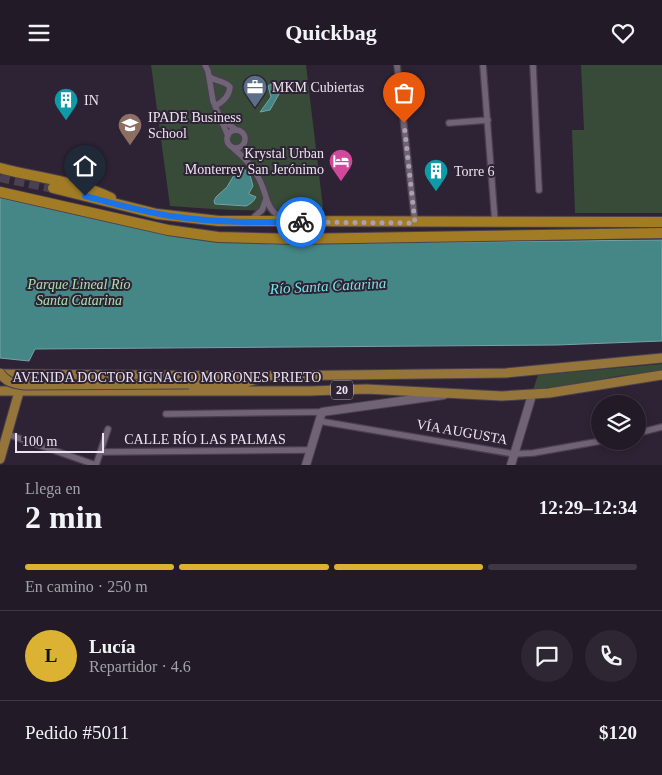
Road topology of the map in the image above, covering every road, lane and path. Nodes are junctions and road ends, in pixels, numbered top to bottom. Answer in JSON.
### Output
{"nodes":[{"id":1,"x":397,"y":65,"type":"edge"},
{"id":2,"x":484,"y":65,"type":"edge"},
{"id":3,"x":533,"y":65,"type":"edge"},
{"id":4,"x":208,"y":69,"type":"edge"},
{"id":5,"x":215,"y":106,"type":"junction"},
{"id":6,"x":221,"y":118,"type":"junction"},
{"id":7,"x":488,"y":120,"type":"junction"},
{"id":8,"x":450,"y":123,"type":"dead end"},
{"id":9,"x":230,"y":132,"type":"junction"},
{"id":10,"x":245,"y":143,"type":"junction"},
{"id":11,"x":233,"y":148,"type":"junction"},
{"id":12,"x":246,"y":160,"type":"junction"},
{"id":13,"x":0,"y":168,"type":"edge"},
{"id":14,"x":0,"y":185,"type":"edge"},
{"id":15,"x":54,"y":188,"type":"tunnel mouth"},
{"id":16,"x":538,"y":190,"type":"dead end"},
{"id":17,"x":0,"y":191,"type":"edge"},
{"id":18,"x":266,"y":199,"type":"junction"},
{"id":19,"x":132,"y":208,"type":"junction"},
{"id":20,"x":106,"y":216,"type":"junction"},
{"id":21,"x":249,"y":222,"type":"junction"},
{"id":22,"x":287,"y":222,"type":"junction"},
{"id":23,"x":662,"y":222,"type":"edge"},
{"id":24,"x":415,"y":223,"type":"junction"},
{"id":25,"x":495,"y":223,"type":"junction"},
{"id":26,"x":662,"y":233,"type":"edge"},
{"id":27,"x":662,"y":359,"type":"edge"},
{"id":28,"x":0,"y":374,"type":"edge"},
{"id":29,"x":662,"y":375,"type":"edge"},
{"id":30,"x":265,"y":376,"type":"junction"},
{"id":31,"x":0,"y":391,"type":"edge"},
{"id":32,"x":20,"y":392,"type":"junction"},
{"id":33,"x":448,"y":395,"type":"junction"},
{"id":34,"x":532,"y":395,"type":"junction"},
{"id":35,"x":322,"y":412,"type":"junction"},
{"id":36,"x":166,"y":414,"type":"dead end"},
{"id":37,"x":319,"y":421,"type":"junction"},
{"id":38,"x":662,"y":427,"type":"edge"},
{"id":39,"x":108,"y":429,"type":"dead end"},
{"id":40,"x":646,"y":431,"type":"edge"},
{"id":41,"x":7,"y":434,"type":"junction"},
{"id":42,"x":591,"y":443,"type":"edge"},
{"id":43,"x":310,"y":450,"type":"junction"},
{"id":44,"x":101,"y":452,"type":"junction"},
{"id":45,"x":514,"y":454,"type":"junction"},
{"id":46,"x":0,"y":459,"type":"edge"},
{"id":47,"x":96,"y":465,"type":"edge"},
{"id":48,"x":306,"y":465,"type":"edge"},
{"id":49,"x":512,"y":465,"type":"edge"}],
"edges":[{"from":1,"to":24,"type":"street"},
{"from":2,"to":7,"type":"street"},
{"from":3,"to":16,"type":"street"},
{"from":4,"to":5,"type":"street"},
{"from":4,"to":5,"type":"street"},
{"from":5,"to":6,"type":"street"},
{"from":6,"to":9,"type":"street"},
{"from":6,"to":9,"type":"street"},
{"from":7,"to":8,"type":"street"},
{"from":7,"to":25,"type":"street"},
{"from":9,"to":10,"type":"street"},
{"from":9,"to":11,"type":"street"},
{"from":10,"to":11,"type":"street"},
{"from":10,"to":12,"type":"street"},
{"from":11,"to":12,"type":"street"},
{"from":12,"to":18,"type":"street"},
{"from":13,"to":19,"type":"highway"},
{"from":14,"to":20,"type":"highway"},
{"from":15,"to":19,"type":"highway"},
{"from":17,"to":20,"type":"highway"},
{"from":18,"to":21,"type":"street"},
{"from":18,"to":22,"type":"street"},
{"from":19,"to":21,"type":"highway"},
{"from":20,"to":26,"type":"highway"},
{"from":21,"to":22,"type":"highway"},
{"from":22,"to":24,"type":"highway"},
{"from":23,"to":25,"type":"highway"},
{"from":24,"to":25,"type":"highway"},
{"from":27,"to":30,"type":"main road","name":"AVENIDA DOCTOR IGNACIO MORONES PRIETO","number":"20"},
{"from":28,"to":30,"type":"main road","name":"AVENIDA DOCTOR IGNACIO MORONES PRIETO","number":"20"},
{"from":28,"to":30,"type":"main road","bridge":true},
{"from":29,"to":34,"type":"main road","name":"AVENIDA DOCTOR IGNACIO MORONES PRIETO","number":"20"},
{"from":31,"to":32,"type":"main road","name":"AVENIDA DOCTOR IGNACIO MORONES PRIETO","number":"20"},
{"from":32,"to":33,"type":"main road","name":"AVENIDA DOCTOR IGNACIO MORONES PRIETO","number":"20"},
{"from":32,"to":41,"type":"main road"},
{"from":33,"to":34,"type":"main road","name":"AVENIDA DOCTOR IGNACIO MORONES PRIETO","number":"20"},
{"from":33,"to":35,"type":"street"},
{"from":34,"to":45,"type":"street"},
{"from":35,"to":36,"type":"street"},
{"from":35,"to":37,"type":"street"},
{"from":37,"to":43,"type":"street"},
{"from":37,"to":45,"type":"street","name":"VÍA AUGUSTA"},
{"from":38,"to":40,"type":"street"},
{"from":39,"to":44,"type":"street"},
{"from":41,"to":46,"type":"main road"},
{"from":41,"to":47,"type":"street"},
{"from":42,"to":45,"type":"street","name":"VÍA AUGUSTA"},
{"from":43,"to":44,"type":"street","name":"CALLE RÍO LAS PALMAS"},
{"from":43,"to":48,"type":"street"},
{"from":44,"to":47,"type":"street"},
{"from":45,"to":49,"type":"street"}]}
